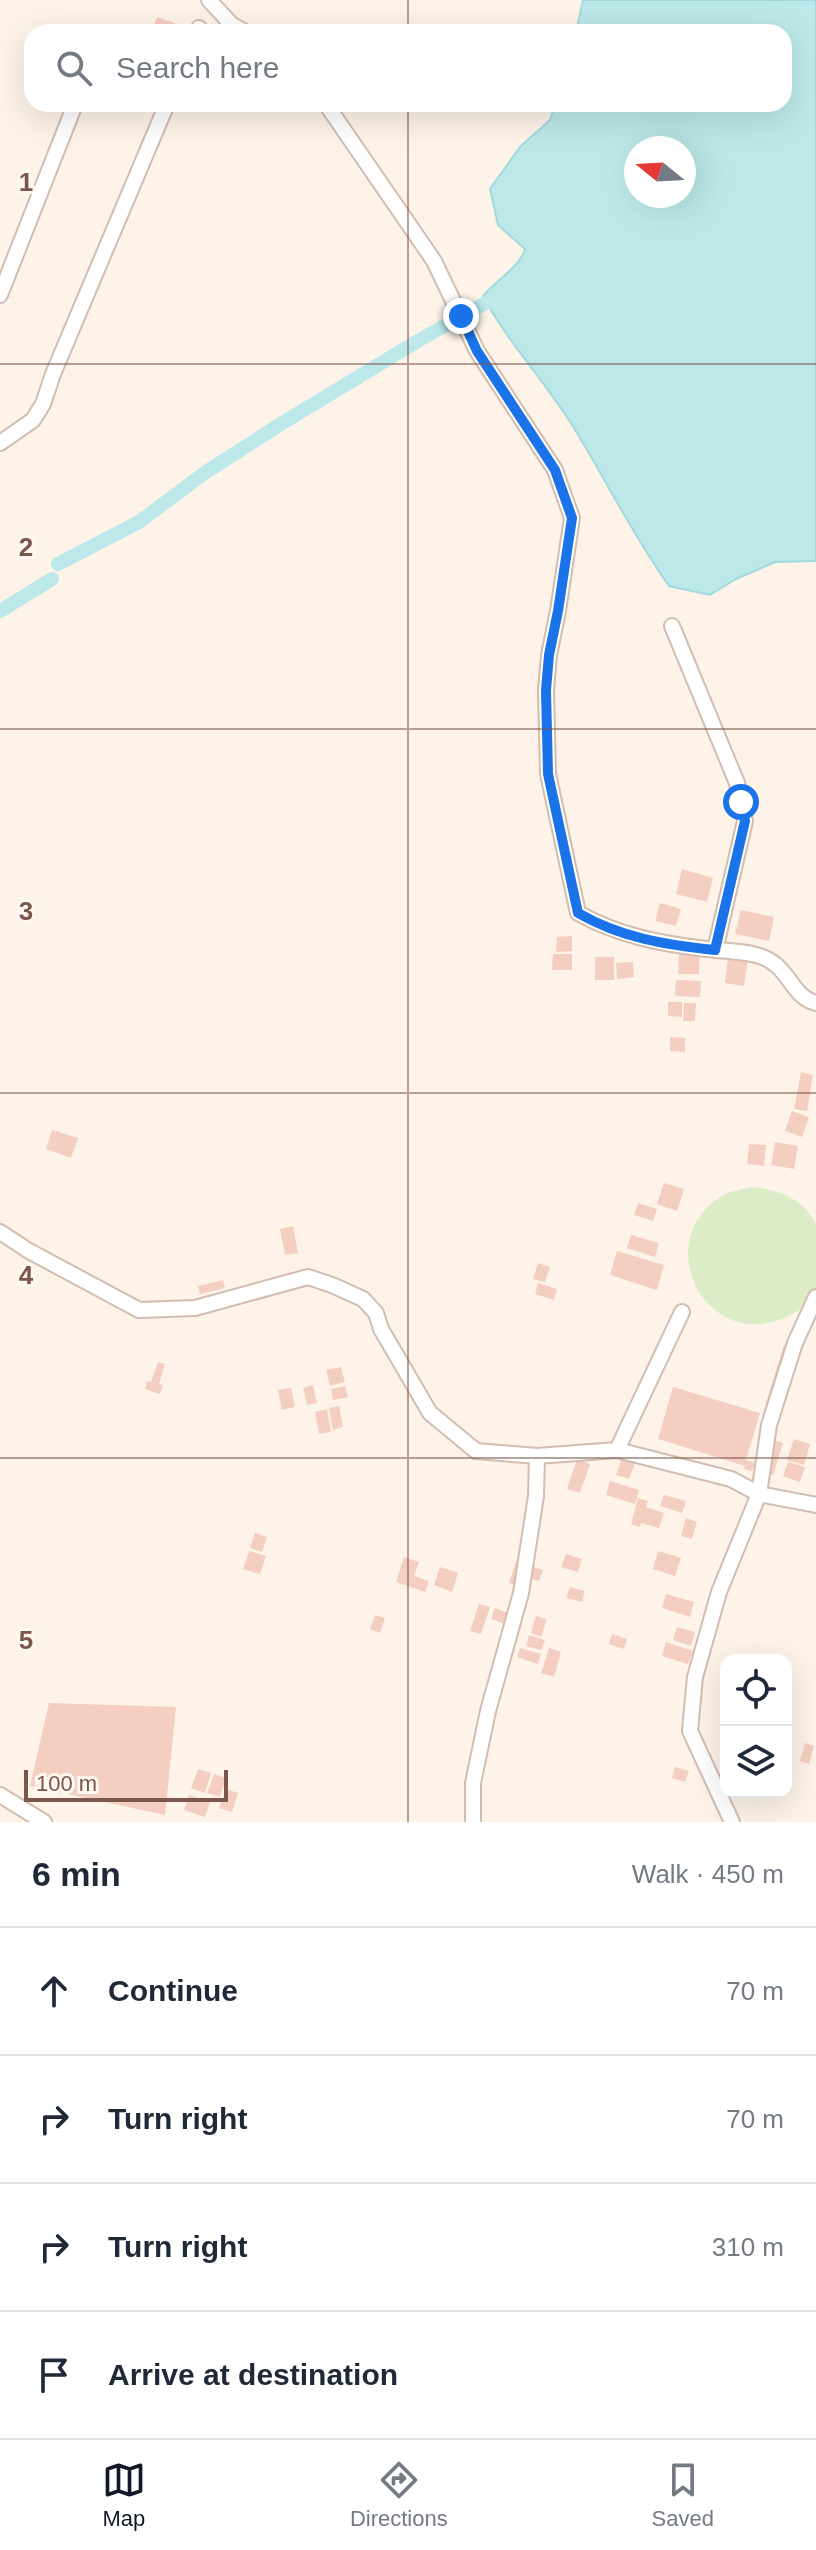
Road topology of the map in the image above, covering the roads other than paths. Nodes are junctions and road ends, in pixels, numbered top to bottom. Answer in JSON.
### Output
{"nodes":[{"id":1,"x":209,"y":0,"type":"edge"},
{"id":2,"x":231,"y":24,"type":"edge"},
{"id":3,"x":72,"y":112,"type":"edge"},
{"id":4,"x":164,"y":112,"type":"edge"},
{"id":5,"x":332,"y":112,"type":"edge"},
{"id":6,"x":0,"y":295,"type":"edge"},
{"id":7,"x":0,"y":443,"type":"edge"},
{"id":8,"x":672,"y":626,"type":"dead end"},
{"id":9,"x":715,"y":950,"type":"junction"},
{"id":10,"x":816,"y":1003,"type":"edge"},
{"id":11,"x":0,"y":1232,"type":"edge"},
{"id":12,"x":816,"y":1297,"type":"edge"},
{"id":13,"x":682,"y":1312,"type":"dead end"},
{"id":14,"x":617,"y":1450,"type":"junction"},
{"id":15,"x":537,"y":1456,"type":"junction"},
{"id":16,"x":759,"y":1494,"type":"junction"},
{"id":17,"x":816,"y":1505,"type":"edge"},
{"id":18,"x":0,"y":1795,"type":"edge"},
{"id":19,"x":44,"y":1822,"type":"edge"},
{"id":20,"x":473,"y":1822,"type":"edge"},
{"id":21,"x":732,"y":1822,"type":"edge"}],
"edges":[{"from":1,"to":2,"type":"street"},
{"from":3,"to":6,"type":"street"},
{"from":4,"to":7,"type":"street"},
{"from":5,"to":9,"type":"street"},
{"from":8,"to":9,"type":"street"},
{"from":9,"to":10,"type":"street"},
{"from":11,"to":15,"type":"street"},
{"from":12,"to":16,"type":"street"},
{"from":13,"to":14,"type":"street"},
{"from":14,"to":15,"type":"street"},
{"from":14,"to":16,"type":"street"},
{"from":15,"to":20,"type":"street"},
{"from":16,"to":17,"type":"street"},
{"from":16,"to":21,"type":"street"},
{"from":18,"to":19,"type":"street"}]}
